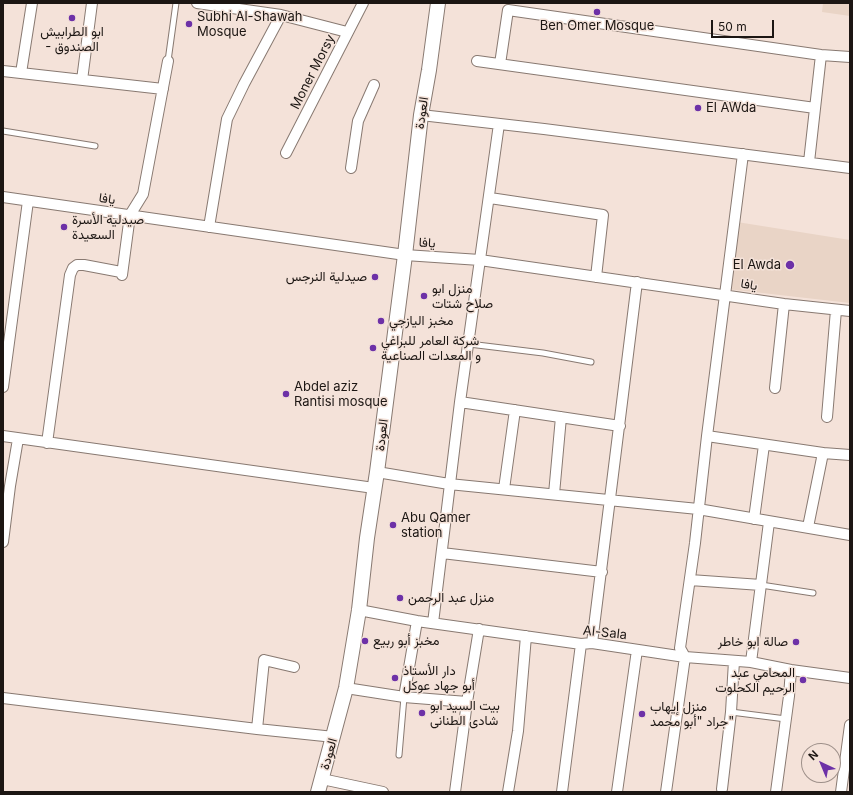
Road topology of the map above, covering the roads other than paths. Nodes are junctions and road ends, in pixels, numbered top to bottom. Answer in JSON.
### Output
{"nodes":[{"id":1,"x":32,"y":3,"type":"edge"},
{"id":2,"x":92,"y":3,"type":"edge"},
{"id":3,"x":176,"y":3,"type":"edge"},
{"id":4,"x":197,"y":3,"type":"edge"},
{"id":5,"x":363,"y":3,"type":"edge"},
{"id":6,"x":438,"y":3,"type":"edge"},
{"id":7,"x":281,"y":15,"type":"junction"},
{"id":8,"x":347,"y":32,"type":"junction"},
{"id":9,"x":821,"y":55,"type":"junction"},
{"id":10,"x":850,"y":57,"type":"edge"},
{"id":11,"x":168,"y":61,"type":"joint"},
{"id":12,"x":477,"y":61,"type":"dead end"},
{"id":13,"x":500,"y":64,"type":"junction"},
{"id":14,"x":3,"y":71,"type":"edge"},
{"id":15,"x":21,"y":73,"type":"junction"},
{"id":16,"x":82,"y":80,"type":"junction"},
{"id":17,"x":374,"y":85,"type":"dead end"},
{"id":18,"x":163,"y":89,"type":"junction"},
{"id":19,"x":815,"y":108,"type":"junction"},
{"id":20,"x":420,"y":115,"type":"junction"},
{"id":21,"x":500,"y":124,"type":"junction"},
{"id":22,"x":3,"y":131,"type":"edge"},
{"id":23,"x":95,"y":146,"type":"dead end"},
{"id":24,"x":286,"y":153,"type":"dead end"},
{"id":25,"x":743,"y":154,"type":"junction"},
{"id":26,"x":809,"y":162,"type":"junction"},
{"id":27,"x":351,"y":168,"type":"dead end"},
{"id":28,"x":850,"y":168,"type":"edge"},
{"id":29,"x":3,"y":197,"type":"edge"},
{"id":30,"x":490,"y":198,"type":"junction"},
{"id":31,"x":28,"y":201,"type":"junction"},
{"id":32,"x":130,"y":215,"type":"junction"},
{"id":33,"x":209,"y":227,"type":"junction"},
{"id":34,"x":405,"y":255,"type":"junction"},
{"id":35,"x":480,"y":260,"type":"junction"},
{"id":36,"x":596,"y":277,"type":"junction"},
{"id":37,"x":637,"y":282,"type":"junction"},
{"id":38,"x":725,"y":294,"type":"junction"},
{"id":39,"x":784,"y":304,"type":"junction"},
{"id":40,"x":836,"y":310,"type":"junction"},
{"id":41,"x":850,"y":311,"type":"edge"},
{"id":42,"x":468,"y":344,"type":"junction"},
{"id":43,"x":591,"y":362,"type":"dead end"},
{"id":44,"x":3,"y":387,"type":"edge"},
{"id":45,"x":774,"y":388,"type":"dead end"},
{"id":46,"x":460,"y":402,"type":"junction"},
{"id":47,"x":515,"y":410,"type":"junction"},
{"id":48,"x":561,"y":417,"type":"junction"},
{"id":49,"x":827,"y":417,"type":"dead end"},
{"id":50,"x":620,"y":426,"type":"junction"},
{"id":51,"x":3,"y":436,"type":"edge"},
{"id":52,"x":707,"y":436,"type":"junction"},
{"id":53,"x":18,"y":439,"type":"junction"},
{"id":54,"x":47,"y":443,"type":"junction"},
{"id":55,"x":764,"y":445,"type":"junction"},
{"id":56,"x":823,"y":453,"type":"junction"},
{"id":57,"x":850,"y":455,"type":"edge"},
{"id":58,"x":377,"y":472,"type":"junction"},
{"id":59,"x":449,"y":484,"type":"junction"},
{"id":60,"x":374,"y":488,"type":"junction"},
{"id":61,"x":504,"y":489,"type":"junction"},
{"id":62,"x":554,"y":494,"type":"junction"},
{"id":63,"x":610,"y":501,"type":"junction"},
{"id":64,"x":698,"y":509,"type":"junction"},
{"id":65,"x":754,"y":519,"type":"junction"},
{"id":66,"x":769,"y":522,"type":"junction"},
{"id":67,"x":808,"y":527,"type":"junction"},
{"id":68,"x":850,"y":535,"type":"edge"},
{"id":69,"x":3,"y":542,"type":"edge"},
{"id":70,"x":442,"y":553,"type":"junction"},
{"id":71,"x":602,"y":572,"type":"junction"},
{"id":72,"x":690,"y":580,"type":"junction"},
{"id":73,"x":761,"y":585,"type":"junction"},
{"id":74,"x":812,"y":592,"type":"dead end"},
{"id":75,"x":359,"y":610,"type":"junction"},
{"id":76,"x":417,"y":621,"type":"junction"},
{"id":77,"x":433,"y":623,"type":"junction"},
{"id":78,"x":479,"y":629,"type":"junction"},
{"id":79,"x":526,"y":636,"type":"junction"},
{"id":80,"x":581,"y":644,"type":"junction"},
{"id":81,"x":592,"y":644,"type":"junction"},
{"id":82,"x":637,"y":650,"type":"junction"},
{"id":83,"x":685,"y":657,"type":"junction"},
{"id":84,"x":734,"y":662,"type":"junction"},
{"id":85,"x":751,"y":662,"type":"junction"},
{"id":86,"x":294,"y":667,"type":"dead end"},
{"id":87,"x":791,"y":670,"type":"junction"},
{"id":88,"x":850,"y":678,"type":"edge"},
{"id":89,"x":346,"y":688,"type":"junction"},
{"id":90,"x":404,"y":697,"type":"junction"},
{"id":91,"x":3,"y":698,"type":"edge"},
{"id":92,"x":467,"y":702,"type":"junction"},
{"id":93,"x":731,"y":712,"type":"junction"},
{"id":94,"x":786,"y":719,"type":"junction"},
{"id":95,"x":850,"y":725,"type":"edge"},
{"id":96,"x":257,"y":729,"type":"junction"},
{"id":97,"x":334,"y":737,"type":"junction"},
{"id":98,"x":398,"y":755,"type":"dead end"},
{"id":99,"x":320,"y":785,"type":"edge"},
{"id":100,"x":722,"y":789,"type":"dead end"},
{"id":101,"x":383,"y":792,"type":"edge"},
{"id":102,"x":455,"y":792,"type":"edge"},
{"id":103,"x":508,"y":792,"type":"edge"},
{"id":104,"x":562,"y":792,"type":"edge"},
{"id":105,"x":617,"y":792,"type":"edge"},
{"id":106,"x":666,"y":792,"type":"edge"},
{"id":107,"x":776,"y":792,"type":"edge"},
{"id":108,"x":841,"y":792,"type":"edge"}],
"edges":[{"from":1,"to":15,"type":"street"},
{"from":2,"to":16,"type":"street"},
{"from":3,"to":11,"type":"lane"},
{"from":4,"to":7,"type":"street"},
{"from":5,"to":8,"type":"street","name":"Moner Morsy"},
{"from":6,"to":20,"type":"main road","name":"العودة"},
{"from":7,"to":8,"type":"street"},
{"from":7,"to":33,"type":"street"},
{"from":8,"to":24,"type":"street","name":"Moner Morsy"},
{"from":9,"to":10,"type":"street"},
{"from":9,"to":13,"type":"street"},
{"from":9,"to":19,"type":"street"},
{"from":11,"to":18,"type":"street"},
{"from":12,"to":13,"type":"street"},
{"from":13,"to":19,"type":"street"},
{"from":14,"to":15,"type":"street"},
{"from":15,"to":16,"type":"street"},
{"from":16,"to":18,"type":"street"},
{"from":17,"to":27,"type":"street"},
{"from":18,"to":32,"type":"street"},
{"from":19,"to":26,"type":"street"},
{"from":20,"to":21,"type":"street"},
{"from":20,"to":34,"type":"main road","name":"العودة"},
{"from":21,"to":25,"type":"street"},
{"from":21,"to":30,"type":"street"},
{"from":22,"to":23,"type":"lane"},
{"from":25,"to":26,"type":"street"},
{"from":25,"to":38,"type":"street"},
{"from":26,"to":28,"type":"street"},
{"from":29,"to":31,"type":"street","name":"يافا"},
{"from":30,"to":35,"type":"street"},
{"from":30,"to":36,"type":"street"},
{"from":31,"to":32,"type":"street","name":"يافا"},
{"from":31,"to":44,"type":"street"},
{"from":32,"to":33,"type":"street","name":"يافا"},
{"from":32,"to":54,"type":"street"},
{"from":33,"to":34,"type":"street","name":"يافا"},
{"from":34,"to":35,"type":"street","name":"يافا"},
{"from":34,"to":58,"type":"main road","name":"العودة"},
{"from":35,"to":36,"type":"street","name":"يافا"},
{"from":35,"to":42,"type":"street"},
{"from":36,"to":37,"type":"street","name":"يافا"},
{"from":37,"to":38,"type":"street","name":"يافا"},
{"from":37,"to":50,"type":"street"},
{"from":38,"to":39,"type":"street","name":"يافا"},
{"from":38,"to":52,"type":"street"},
{"from":39,"to":40,"type":"street","name":"يافا"},
{"from":39,"to":45,"type":"street"},
{"from":40,"to":41,"type":"street","name":"يافا"},
{"from":40,"to":49,"type":"street"},
{"from":42,"to":43,"type":"lane"},
{"from":42,"to":46,"type":"street"},
{"from":46,"to":47,"type":"street"},
{"from":46,"to":59,"type":"street"},
{"from":47,"to":48,"type":"street"},
{"from":47,"to":61,"type":"street"},
{"from":48,"to":50,"type":"street"},
{"from":48,"to":62,"type":"street"},
{"from":50,"to":63,"type":"street"},
{"from":51,"to":53,"type":"street"},
{"from":52,"to":55,"type":"street"},
{"from":52,"to":64,"type":"street"},
{"from":53,"to":54,"type":"street"},
{"from":53,"to":69,"type":"street"},
{"from":54,"to":60,"type":"street"},
{"from":55,"to":56,"type":"street"},
{"from":55,"to":65,"type":"street"},
{"from":56,"to":57,"type":"street"},
{"from":56,"to":67,"type":"street"},
{"from":58,"to":59,"type":"street"},
{"from":58,"to":60,"type":"main road","name":"العودة"},
{"from":59,"to":61,"type":"street"},
{"from":59,"to":70,"type":"street"},
{"from":60,"to":75,"type":"main road","name":"العودة"},
{"from":61,"to":62,"type":"street"},
{"from":62,"to":63,"type":"street"},
{"from":63,"to":64,"type":"street"},
{"from":63,"to":71,"type":"street"},
{"from":64,"to":65,"type":"street"},
{"from":64,"to":72,"type":"street"},
{"from":65,"to":66,"type":"street"},
{"from":66,"to":67,"type":"street"},
{"from":66,"to":73,"type":"street"},
{"from":67,"to":68,"type":"street"},
{"from":70,"to":71,"type":"street"},
{"from":70,"to":77,"type":"street"},
{"from":71,"to":81,"type":"street"},
{"from":72,"to":73,"type":"street"},
{"from":72,"to":83,"type":"street"},
{"from":73,"to":74,"type":"lane"},
{"from":73,"to":85,"type":"street"},
{"from":75,"to":76,"type":"street","name":"Al-Sala"},
{"from":75,"to":89,"type":"main road","name":"العودة"},
{"from":76,"to":77,"type":"street","name":"Al-Sala"},
{"from":76,"to":90,"type":"street"},
{"from":77,"to":78,"type":"street","name":"Al-Sala"},
{"from":78,"to":79,"type":"street","name":"Al-Sala"},
{"from":78,"to":92,"type":"street"},
{"from":79,"to":80,"type":"street","name":"Al-Sala"},
{"from":79,"to":103,"type":"street"},
{"from":80,"to":81,"type":"street","name":"Al-Sala"},
{"from":80,"to":104,"type":"street"},
{"from":81,"to":82,"type":"street","name":"Al-Sala"},
{"from":82,"to":83,"type":"street","name":"Al-Sala"},
{"from":82,"to":105,"type":"street"},
{"from":83,"to":84,"type":"street","name":"Al-Sala"},
{"from":83,"to":106,"type":"street"},
{"from":84,"to":85,"type":"street","name":"Al-Sala"},
{"from":84,"to":93,"type":"street"},
{"from":85,"to":87,"type":"street","name":"Al-Sala"},
{"from":86,"to":96,"type":"street"},
{"from":87,"to":88,"type":"street","name":"Al-Sala"},
{"from":87,"to":94,"type":"street"},
{"from":89,"to":90,"type":"street"},
{"from":89,"to":97,"type":"main road","name":"العودة"},
{"from":90,"to":92,"type":"street"},
{"from":90,"to":98,"type":"lane"},
{"from":91,"to":96,"type":"street"},
{"from":92,"to":102,"type":"street"},
{"from":93,"to":94,"type":"lane"},
{"from":93,"to":100,"type":"street"},
{"from":94,"to":107,"type":"street"},
{"from":95,"to":108,"type":"street"},
{"from":96,"to":97,"type":"street"},
{"from":97,"to":99,"type":"main road","name":"العودة"},
{"from":99,"to":101,"type":"street"}]}
